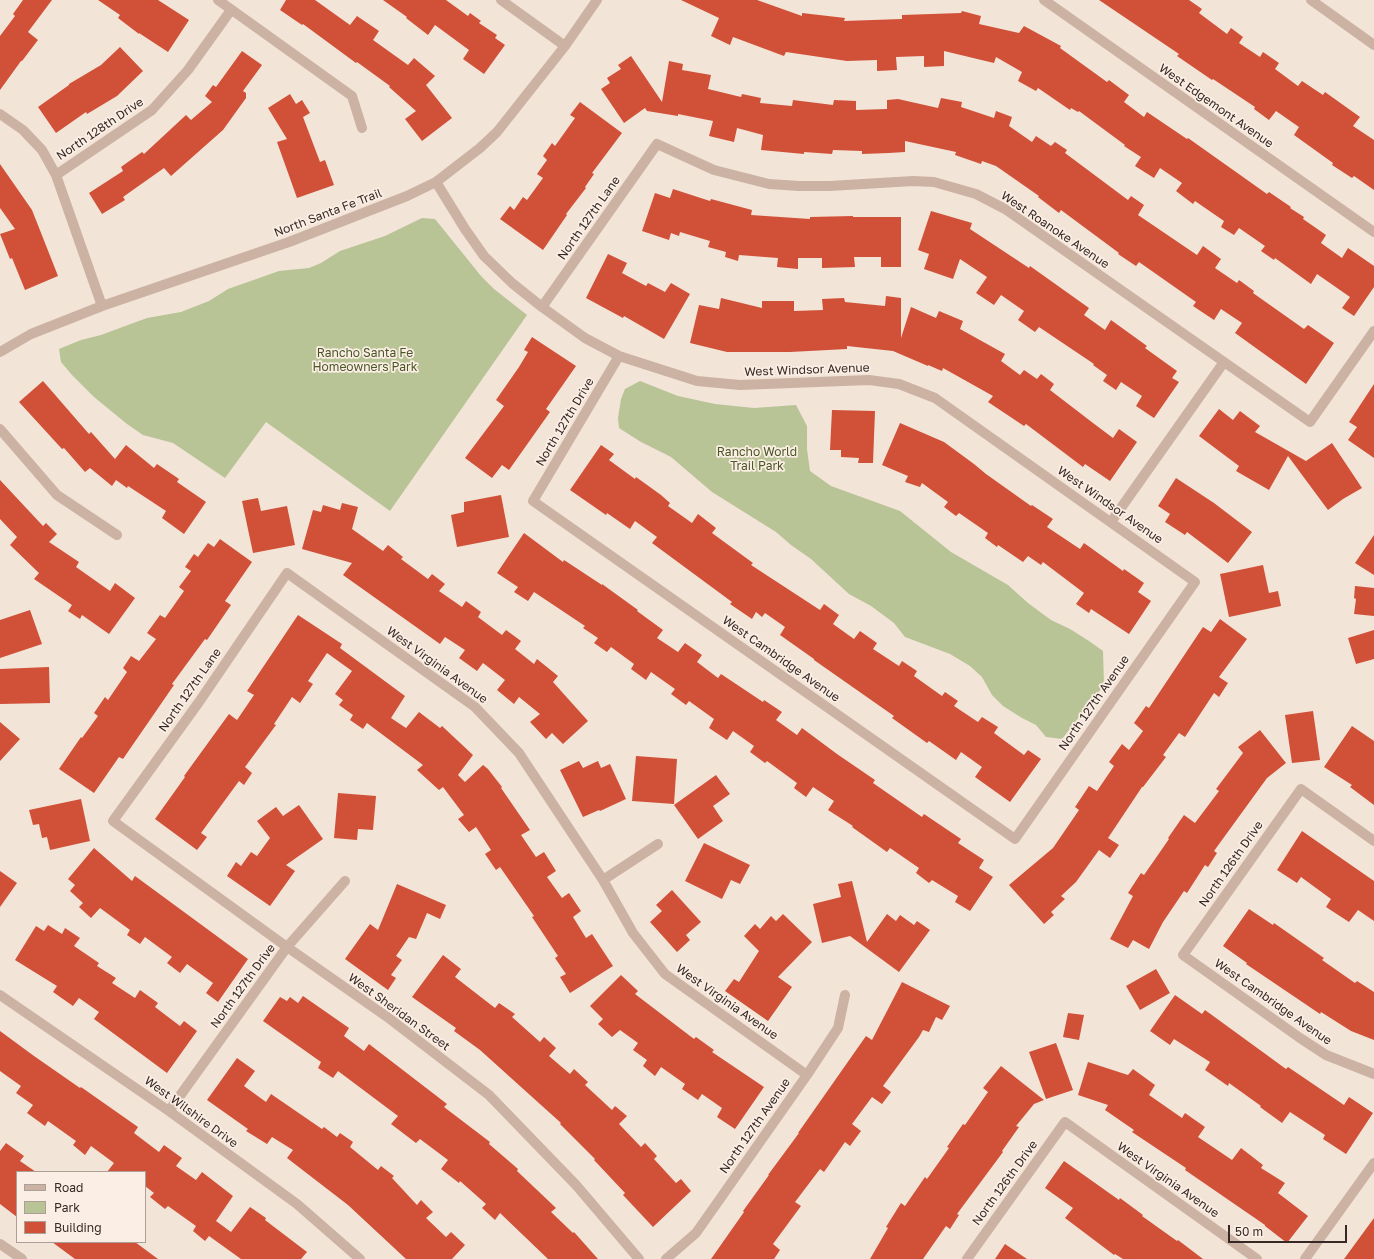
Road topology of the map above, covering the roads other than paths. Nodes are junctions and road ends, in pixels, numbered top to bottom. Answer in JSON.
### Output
{"nodes":[{"id":1,"x":218,"y":0,"type":"edge"},
{"id":2,"x":501,"y":0,"type":"edge"},
{"id":3,"x":597,"y":0,"type":"edge"},
{"id":4,"x":1044,"y":0,"type":"edge"},
{"id":5,"x":1311,"y":0,"type":"edge"},
{"id":6,"x":231,"y":10,"type":"junction"},
{"id":7,"x":1374,"y":45,"type":"edge"},
{"id":8,"x":565,"y":46,"type":"junction"},
{"id":9,"x":0,"y":114,"type":"edge"},
{"id":10,"x":362,"y":128,"type":"dead end"},
{"id":11,"x":656,"y":144,"type":"joint"},
{"id":12,"x":56,"y":175,"type":"junction"},
{"id":13,"x":436,"y":182,"type":"junction"},
{"id":14,"x":1374,"y":232,"type":"edge"},
{"id":15,"x":102,"y":306,"type":"junction"},
{"id":16,"x":542,"y":307,"type":"junction"},
{"id":17,"x":1374,"y":331,"type":"edge"},
{"id":18,"x":0,"y":352,"type":"edge"},
{"id":19,"x":619,"y":356,"type":"junction"},
{"id":20,"x":1224,"y":362,"type":"junction"},
{"id":21,"x":0,"y":429,"type":"edge"},
{"id":22,"x":533,"y":501,"type":"joint"},
{"id":23,"x":1111,"y":522,"type":"junction"},
{"id":24,"x":117,"y":535,"type":"dead end"},
{"id":25,"x":287,"y":573,"type":"joint"},
{"id":26,"x":1195,"y":582,"type":"joint"},
{"id":27,"x":113,"y":821,"type":"joint"},
{"id":28,"x":1015,"y":839,"type":"joint"},
{"id":29,"x":1374,"y":841,"type":"edge"},
{"id":30,"x":658,"y":844,"type":"dead end"},
{"id":31,"x":603,"y":880,"type":"junction"},
{"id":32,"x":345,"y":881,"type":"dead end"},
{"id":33,"x":287,"y":947,"type":"junction"},
{"id":34,"x":1183,"y":955,"type":"joint"},
{"id":35,"x":0,"y":995,"type":"edge"},
{"id":36,"x":845,"y":995,"type":"dead end"},
{"id":37,"x":1374,"y":1074,"type":"edge"},
{"id":38,"x":807,"y":1075,"type":"junction"},
{"id":39,"x":169,"y":1111,"type":"junction"},
{"id":40,"x":1065,"y":1122,"type":"joint"},
{"id":41,"x":1374,"y":1164,"type":"edge"},
{"id":42,"x":0,"y":1244,"type":"edge"},
{"id":43,"x":22,"y":1259,"type":"edge"},
{"id":44,"x":360,"y":1259,"type":"edge"},
{"id":45,"x":639,"y":1259,"type":"edge"},
{"id":46,"x":666,"y":1259,"type":"edge"},
{"id":47,"x":966,"y":1259,"type":"edge"},
{"id":48,"x":1257,"y":1259,"type":"edge"},
{"id":49,"x":1306,"y":1259,"type":"edge"}],
"edges":[{"from":1,"to":6,"type":"street"},
{"from":2,"to":8,"type":"street"},
{"from":3,"to":8,"type":"street","name":"North Santa Fe Trail"},
{"from":4,"to":14,"type":"street","name":"West Edgemont Avenue"},
{"from":5,"to":7,"type":"street"},
{"from":6,"to":10,"type":"street"},
{"from":6,"to":12,"type":"street","name":"North 128th Drive"},
{"from":8,"to":13,"type":"street","name":"North Santa Fe Trail"},
{"from":9,"to":12,"type":"street"},
{"from":11,"to":16,"type":"street","name":"North 127th Lane"},
{"from":11,"to":20,"type":"street","name":"West Roanoke Avenue"},
{"from":12,"to":15,"type":"street"},
{"from":13,"to":15,"type":"street","name":"North Santa Fe Trail"},
{"from":13,"to":16,"type":"street","name":"West Windsor Avenue"},
{"from":15,"to":18,"type":"street","name":"North Santa Fe Trail"},
{"from":16,"to":19,"type":"street","name":"West Windsor Avenue"},
{"from":17,"to":20,"type":"street","name":"West Roanoke Avenue"},
{"from":19,"to":22,"type":"street","name":"North 127th Drive"},
{"from":19,"to":23,"type":"street","name":"West Windsor Avenue"},
{"from":20,"to":23,"type":"street"},
{"from":21,"to":24,"type":"street"},
{"from":22,"to":28,"type":"street","name":"West Cambridge Avenue"},
{"from":23,"to":26,"type":"street","name":"West Windsor Avenue"},
{"from":25,"to":27,"type":"street","name":"North 127th Lane"},
{"from":25,"to":31,"type":"street","name":"West Virginia Avenue"},
{"from":26,"to":28,"type":"street","name":"North 127th Avenue"},
{"from":27,"to":33,"type":"street","name":"West Sheridan Street"},
{"from":29,"to":34,"type":"street","name":"North 126th Drive"},
{"from":30,"to":31,"type":"street"},
{"from":31,"to":38,"type":"street","name":"West Virginia Avenue"},
{"from":32,"to":33,"type":"street","name":"North 127th Drive"},
{"from":33,"to":39,"type":"street","name":"North 127th Drive"},
{"from":33,"to":45,"type":"street","name":"West Sheridan Street"},
{"from":34,"to":37,"type":"street","name":"West Cambridge Avenue"},
{"from":35,"to":39,"type":"street","name":"West Wilshire Drive"},
{"from":36,"to":38,"type":"street","name":"North 127th Avenue"},
{"from":38,"to":46,"type":"street","name":"North 127th Avenue"},
{"from":39,"to":44,"type":"street","name":"West Wilshire Drive"},
{"from":40,"to":47,"type":"street","name":"North 126th Drive"},
{"from":40,"to":48,"type":"street","name":"West Virginia Avenue"},
{"from":41,"to":49,"type":"street"},
{"from":42,"to":43,"type":"street"}]}
